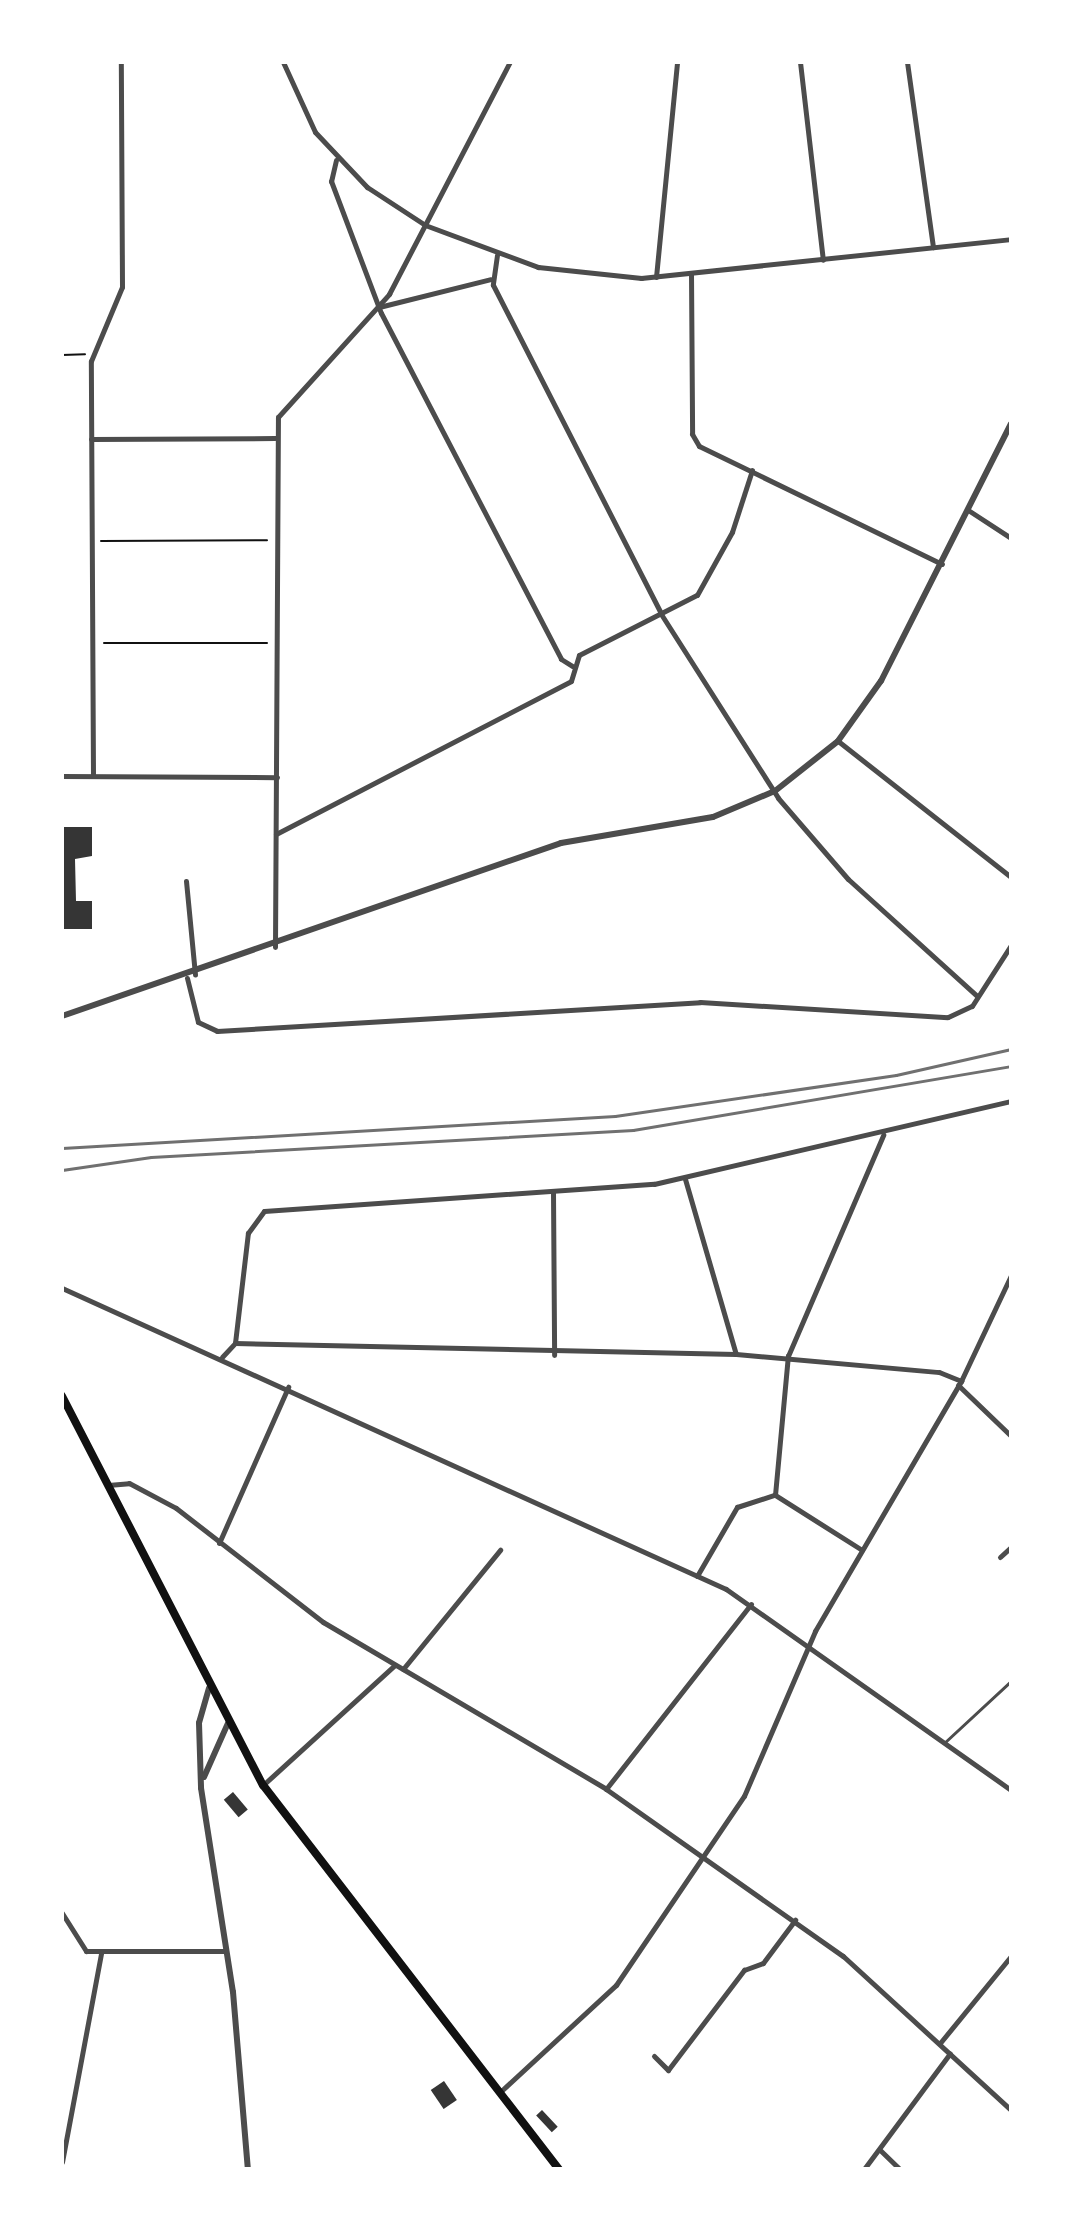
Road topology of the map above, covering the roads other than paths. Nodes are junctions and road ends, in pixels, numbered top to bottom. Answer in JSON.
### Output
{"nodes":[{"id":1,"x":121,"y":62,"type":"edge"},
{"id":2,"x":283,"y":62,"type":"edge"},
{"id":3,"x":510,"y":62,"type":"edge"},
{"id":4,"x":677,"y":62,"type":"edge"},
{"id":5,"x":800,"y":62,"type":"edge"},
{"id":6,"x":907,"y":62,"type":"edge"},
{"id":7,"x":336,"y":160,"type":"junction"},
{"id":8,"x":425,"y":225,"type":"junction"},
{"id":9,"x":1011,"y":239,"type":"edge"},
{"id":10,"x":933,"y":247,"type":"junction"},
{"id":11,"x":497,"y":255,"type":"junction"},
{"id":12,"x":823,"y":260,"type":"junction"},
{"id":13,"x":691,"y":273,"type":"junction"},
{"id":14,"x":656,"y":277,"type":"junction"},
{"id":15,"x":491,"y":279,"type":"junction"},
{"id":16,"x":378,"y":307,"type":"junction"},
{"id":17,"x":1011,"y":424,"type":"edge"},
{"id":18,"x":275,"y":438,"type":"junction"},
{"id":19,"x":91,"y":439,"type":"junction"},
{"id":20,"x":752,"y":470,"type":"junction"},
{"id":21,"x":968,"y":510,"type":"junction"},
{"id":22,"x":1011,"y":538,"type":"edge"},
{"id":23,"x":942,"y":564,"type":"junction"},
{"id":24,"x":661,"y":614,"type":"junction"},
{"id":25,"x":572,"y":666,"type":"junction"},
{"id":26,"x":838,"y":741,"type":"junction"},
{"id":27,"x":93,"y":775,"type":"junction"},
{"id":28,"x":62,"y":776,"type":"edge"},
{"id":29,"x":277,"y":777,"type":"junction"},
{"id":30,"x":775,"y":791,"type":"junction"},
{"id":31,"x":276,"y":834,"type":"junction"},
{"id":32,"x":1011,"y":877,"type":"edge"},
{"id":33,"x":186,"y":881,"type":"dead end"},
{"id":34,"x":1011,"y":945,"type":"edge"},
{"id":35,"x":275,"y":947,"type":"junction"},
{"id":36,"x":195,"y":975,"type":"junction"},
{"id":37,"x":187,"y":978,"type":"junction"},
{"id":38,"x":977,"y":996,"type":"junction"},
{"id":39,"x":62,"y":1016,"type":"edge"},
{"id":40,"x":1011,"y":1101,"type":"edge"},
{"id":41,"x":884,"y":1134,"type":"junction"},
{"id":42,"x":685,"y":1179,"type":"junction"},
{"id":43,"x":553,"y":1192,"type":"junction"},
{"id":44,"x":1011,"y":1275,"type":"edge"},
{"id":45,"x":62,"y":1288,"type":"edge"},
{"id":46,"x":1008,"y":1288,"type":"edge"},
{"id":47,"x":235,"y":1343,"type":"junction"},
{"id":48,"x":736,"y":1354,"type":"junction"},
{"id":49,"x":554,"y":1355,"type":"junction"},
{"id":50,"x":788,"y":1356,"type":"junction"},
{"id":51,"x":222,"y":1357,"type":"junction"},
{"id":52,"x":959,"y":1383,"type":"junction"},
{"id":53,"x":288,"y":1387,"type":"junction"},
{"id":54,"x":62,"y":1396,"type":"edge"},
{"id":55,"x":1011,"y":1436,"type":"edge"},
{"id":56,"x":107,"y":1486,"type":"junction"},
{"id":57,"x":775,"y":1495,"type":"junction"},
{"id":58,"x":219,"y":1543,"type":"junction"},
{"id":59,"x":1011,"y":1547,"type":"edge"},
{"id":60,"x":500,"y":1550,"type":"dead end"},
{"id":61,"x":862,"y":1550,"type":"junction"},
{"id":62,"x":1000,"y":1557,"type":"dead end"},
{"id":63,"x":697,"y":1576,"type":"junction"},
{"id":64,"x":751,"y":1604,"type":"junction"},
{"id":65,"x":809,"y":1644,"type":"junction"},
{"id":66,"x":395,"y":1665,"type":"junction"},
{"id":67,"x":403,"y":1669,"type":"junction"},
{"id":68,"x":1011,"y":1681,"type":"edge"},
{"id":69,"x":209,"y":1688,"type":"junction"},
{"id":70,"x":228,"y":1723,"type":"junction"},
{"id":71,"x":944,"y":1743,"type":"junction"},
{"id":72,"x":263,"y":1785,"type":"junction"},
{"id":73,"x":201,"y":1788,"type":"junction"},
{"id":74,"x":606,"y":1789,"type":"junction"},
{"id":75,"x":1011,"y":1790,"type":"edge"},
{"id":76,"x":704,"y":1857,"type":"junction"},
{"id":77,"x":62,"y":1913,"type":"edge"},
{"id":78,"x":795,"y":1920,"type":"junction"},
{"id":79,"x":226,"y":1951,"type":"junction"},
{"id":80,"x":101,"y":1953,"type":"junction"},
{"id":81,"x":1011,"y":1956,"type":"edge"},
{"id":82,"x":940,"y":2043,"type":"junction"},
{"id":83,"x":950,"y":2053,"type":"junction"},
{"id":84,"x":654,"y":2056,"type":"dead end"},
{"id":85,"x":500,"y":2092,"type":"junction"},
{"id":86,"x":1011,"y":2110,"type":"edge"},
{"id":87,"x":880,"y":2150,"type":"junction"},
{"id":88,"x":64,"y":2153,"type":"edge"},
{"id":89,"x":62,"y":2162,"type":"edge"},
{"id":90,"x":248,"y":2169,"type":"edge"},
{"id":91,"x":559,"y":2169,"type":"edge"},
{"id":92,"x":864,"y":2169,"type":"edge"},
{"id":93,"x":900,"y":2169,"type":"edge"}],
"edges":[{"from":1,"to":19,"type":"street"},
{"from":2,"to":7,"type":"street"},
{"from":3,"to":8,"type":"street"},
{"from":4,"to":14,"type":"street"},
{"from":5,"to":12,"type":"street"},
{"from":6,"to":10,"type":"street"},
{"from":7,"to":8,"type":"street"},
{"from":7,"to":16,"type":"street"},
{"from":8,"to":11,"type":"street"},
{"from":8,"to":16,"type":"street"},
{"from":9,"to":10,"type":"street"},
{"from":10,"to":12,"type":"street"},
{"from":11,"to":14,"type":"street"},
{"from":11,"to":15,"type":"street"},
{"from":12,"to":13,"type":"street"},
{"from":13,"to":14,"type":"street"},
{"from":13,"to":20,"type":"street"},
{"from":15,"to":16,"type":"street"},
{"from":15,"to":24,"type":"street"},
{"from":16,"to":18,"type":"street"},
{"from":16,"to":25,"type":"street"},
{"from":17,"to":21,"type":"street"},
{"from":18,"to":19,"type":"street"},
{"from":18,"to":29,"type":"street"},
{"from":19,"to":27,"type":"street"},
{"from":20,"to":23,"type":"street"},
{"from":20,"to":24,"type":"street"},
{"from":21,"to":22,"type":"street"},
{"from":21,"to":23,"type":"street"},
{"from":23,"to":26,"type":"street"},
{"from":24,"to":25,"type":"street"},
{"from":24,"to":30,"type":"street"},
{"from":25,"to":31,"type":"street"},
{"from":26,"to":30,"type":"street"},
{"from":26,"to":32,"type":"street"},
{"from":27,"to":28,"type":"street"},
{"from":27,"to":29,"type":"street"},
{"from":29,"to":31,"type":"street"},
{"from":30,"to":35,"type":"street"},
{"from":30,"to":38,"type":"street"},
{"from":31,"to":35,"type":"street"},
{"from":33,"to":36,"type":"street"},
{"from":34,"to":38,"type":"street"},
{"from":35,"to":36,"type":"street"},
{"from":36,"to":37,"type":"street"},
{"from":37,"to":38,"type":"street"},
{"from":37,"to":39,"type":"street"},
{"from":40,"to":41,"type":"street"},
{"from":41,"to":42,"type":"street"},
{"from":41,"to":50,"type":"street"},
{"from":42,"to":43,"type":"street"},
{"from":42,"to":48,"type":"street"},
{"from":43,"to":47,"type":"street"},
{"from":43,"to":49,"type":"street"},
{"from":44,"to":46,"type":"street"},
{"from":45,"to":51,"type":"street"},
{"from":46,"to":52,"type":"street"},
{"from":47,"to":49,"type":"street"},
{"from":47,"to":51,"type":"street"},
{"from":48,"to":49,"type":"street"},
{"from":48,"to":50,"type":"street"},
{"from":50,"to":52,"type":"street"},
{"from":50,"to":57,"type":"street"},
{"from":51,"to":53,"type":"street"},
{"from":52,"to":55,"type":"street"},
{"from":52,"to":61,"type":"street"},
{"from":53,"to":58,"type":"street"},
{"from":53,"to":63,"type":"street"},
{"from":54,"to":56,"type":"main road"},
{"from":56,"to":58,"type":"street"},
{"from":56,"to":69,"type":"main road"},
{"from":57,"to":61,"type":"street"},
{"from":57,"to":63,"type":"street"},
{"from":58,"to":66,"type":"street"},
{"from":59,"to":62,"type":"street"},
{"from":60,"to":67,"type":"street"},
{"from":61,"to":65,"type":"street"},
{"from":63,"to":64,"type":"street"},
{"from":64,"to":65,"type":"street"},
{"from":64,"to":74,"type":"street"},
{"from":65,"to":71,"type":"street"},
{"from":65,"to":76,"type":"street"},
{"from":66,"to":67,"type":"street"},
{"from":66,"to":72,"type":"street"},
{"from":67,"to":74,"type":"street"},
{"from":68,"to":71,"type":"lane"},
{"from":69,"to":70,"type":"main road"},
{"from":69,"to":73,"type":"street"},
{"from":70,"to":72,"type":"main road"},
{"from":70,"to":73,"type":"street"},
{"from":71,"to":75,"type":"street"},
{"from":72,"to":85,"type":"main road"},
{"from":73,"to":79,"type":"street"},
{"from":74,"to":76,"type":"street"},
{"from":76,"to":78,"type":"street"},
{"from":76,"to":85,"type":"street"},
{"from":77,"to":80,"type":"street"},
{"from":78,"to":82,"type":"street"},
{"from":78,"to":84,"type":"street"},
{"from":79,"to":80,"type":"street"},
{"from":79,"to":90,"type":"street"},
{"from":80,"to":88,"type":"street"},
{"from":81,"to":82,"type":"street"},
{"from":82,"to":83,"type":"street"},
{"from":83,"to":86,"type":"street"},
{"from":83,"to":87,"type":"street"},
{"from":85,"to":91,"type":"main road"},
{"from":87,"to":92,"type":"street"},
{"from":87,"to":93,"type":"street"},
{"from":88,"to":89,"type":"street"}]}
